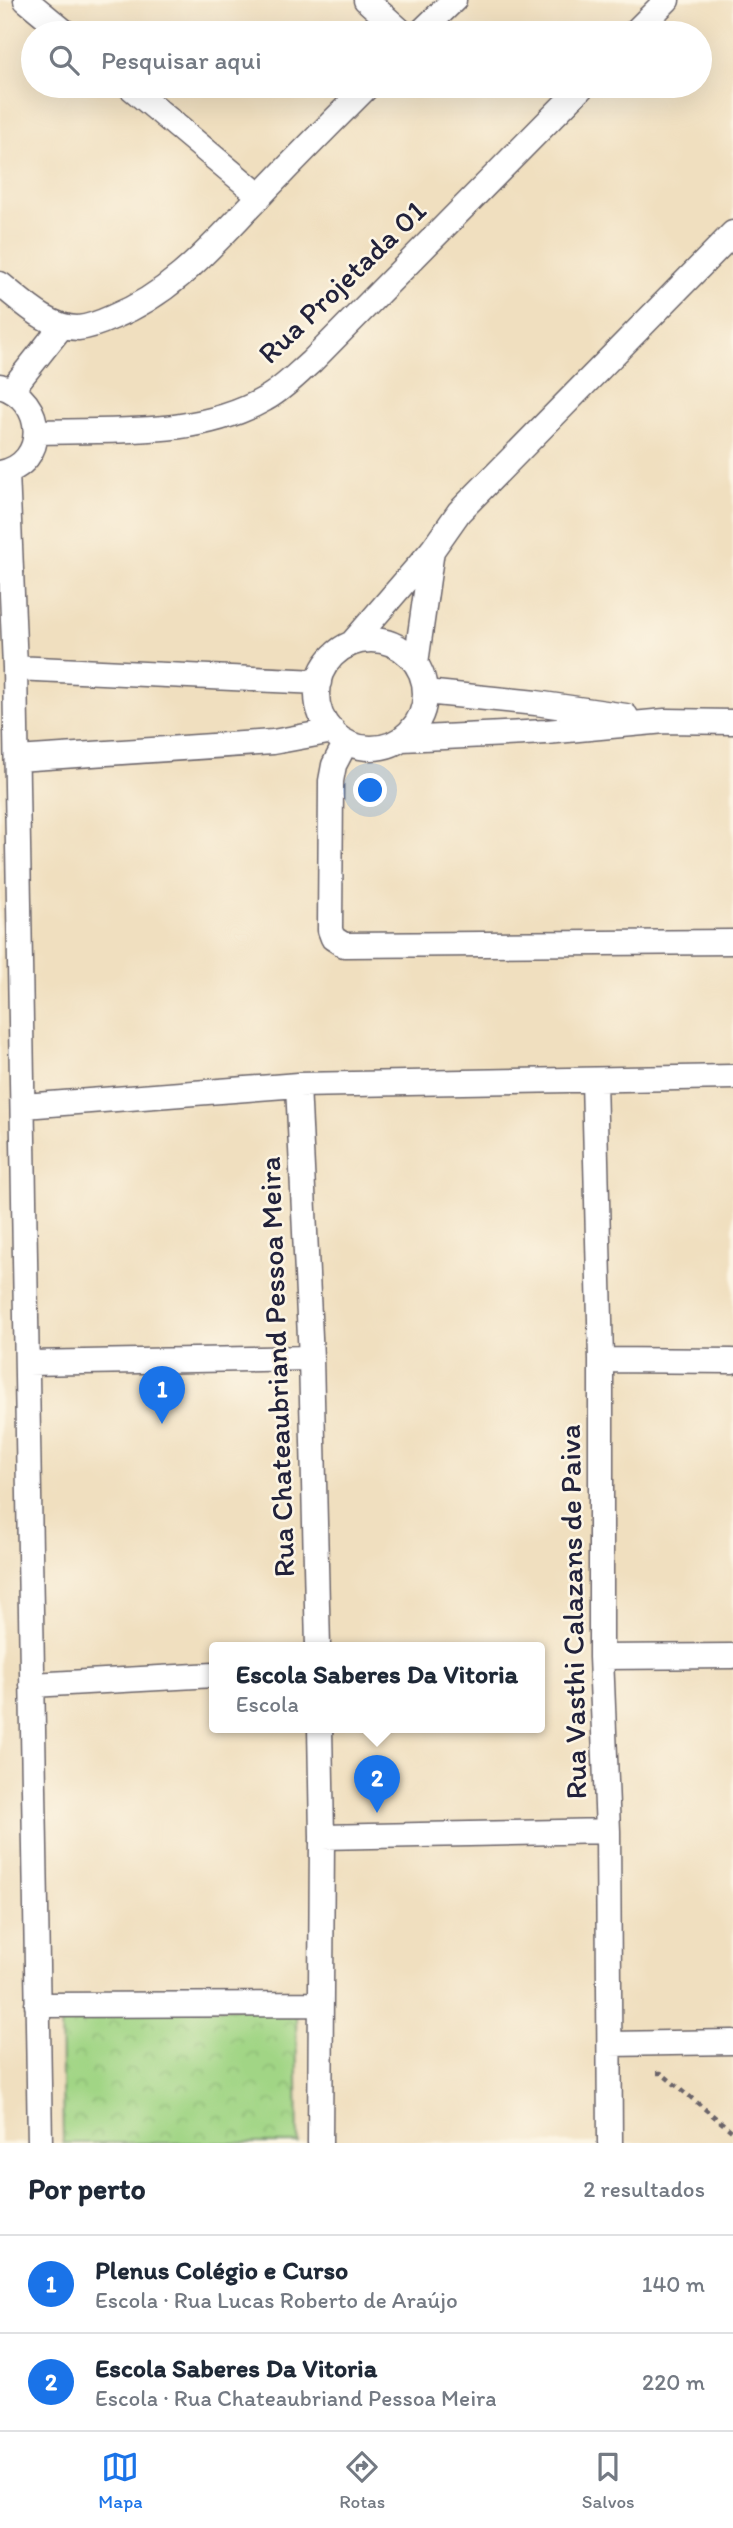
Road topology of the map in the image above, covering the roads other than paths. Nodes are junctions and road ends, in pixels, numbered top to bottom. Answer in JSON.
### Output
{"nodes":[{"id":1,"x":26,"y":0,"type":"edge"},
{"id":2,"x":366,"y":0,"type":"edge"},
{"id":3,"x":454,"y":0,"type":"edge"},
{"id":4,"x":667,"y":0,"type":"edge"},
{"id":5,"x":51,"y":21,"type":"edge"},
{"id":6,"x":390,"y":21,"type":"edge"},
{"id":7,"x":432,"y":21,"type":"edge"},
{"id":8,"x":646,"y":21,"type":"edge"},
{"id":9,"x":143,"y":98,"type":"edge"},
{"id":10,"x":356,"y":98,"type":"edge"},
{"id":11,"x":571,"y":98,"type":"edge"},
{"id":12,"x":260,"y":196,"type":"junction"},
{"id":13,"x":733,"y":233,"type":"edge"},
{"id":14,"x":0,"y":284,"type":"edge"},
{"id":15,"x":62,"y":326,"type":"junction"},
{"id":16,"x":6,"y":387,"type":"edge"},
{"id":17,"x":36,"y":432,"type":"junction"},
{"id":18,"x":4,"y":472,"type":"edge"},
{"id":19,"x":433,"y":549,"type":"junction"},
{"id":20,"x":352,"y":643,"type":"junction"},
{"id":21,"x":416,"y":663,"type":"junction"},
{"id":22,"x":15,"y":668,"type":"junction"},
{"id":23,"x":318,"y":682,"type":"junction"},
{"id":24,"x":425,"y":692,"type":"junction"},
{"id":25,"x":665,"y":721,"type":"junction"},
{"id":26,"x":733,"y":722,"type":"edge"},
{"id":27,"x":339,"y":737,"type":"junction"},
{"id":28,"x":402,"y":738,"type":"junction"},
{"id":29,"x":17,"y":759,"type":"junction"},
{"id":30,"x":733,"y":942,"type":"edge"},
{"id":31,"x":733,"y":1077,"type":"edge"},
{"id":32,"x":594,"y":1080,"type":"junction"},
{"id":33,"x":298,"y":1085,"type":"junction"},
{"id":34,"x":24,"y":1106,"type":"junction"},
{"id":35,"x":312,"y":1358,"type":"junction"},
{"id":36,"x":601,"y":1360,"type":"junction"},
{"id":37,"x":733,"y":1362,"type":"edge"},
{"id":38,"x":28,"y":1363,"type":"junction"},
{"id":39,"x":318,"y":1642,"type":"edge"},
{"id":40,"x":733,"y":1656,"type":"edge"},
{"id":41,"x":601,"y":1657,"type":"junction"},
{"id":42,"x":209,"y":1675,"type":"edge"},
{"id":43,"x":32,"y":1685,"type":"junction"},
{"id":44,"x":320,"y":1733,"type":"edge"},
{"id":45,"x":608,"y":1831,"type":"junction"},
{"id":46,"x":322,"y":1837,"type":"junction"},
{"id":47,"x":320,"y":2004,"type":"junction"},
{"id":48,"x":37,"y":2006,"type":"junction"},
{"id":49,"x":733,"y":2042,"type":"edge"},
{"id":50,"x":610,"y":2044,"type":"junction"},
{"id":51,"x":40,"y":2143,"type":"edge"},
{"id":52,"x":320,"y":2143,"type":"edge"},
{"id":53,"x":610,"y":2143,"type":"edge"}],
"edges":[{"from":1,"to":5,"type":"street"},
{"from":2,"to":6,"type":"street"},
{"from":3,"to":7,"type":"street"},
{"from":4,"to":8,"type":"street"},
{"from":9,"to":12,"type":"street"},
{"from":10,"to":12,"type":"street"},
{"from":11,"to":17,"type":"street","name":"Rua Projetada 01"},
{"from":12,"to":15,"type":"street"},
{"from":13,"to":19,"type":"street"},
{"from":14,"to":15,"type":"street"},
{"from":15,"to":16,"type":"street"},
{"from":16,"to":17,"type":"street"},
{"from":17,"to":18,"type":"street"},
{"from":18,"to":22,"type":"street"},
{"from":19,"to":20,"type":"street"},
{"from":19,"to":21,"type":"street"},
{"from":20,"to":21,"type":"street"},
{"from":20,"to":23,"type":"street"},
{"from":21,"to":24,"type":"street"},
{"from":22,"to":23,"type":"street"},
{"from":22,"to":29,"type":"street"},
{"from":23,"to":27,"type":"street"},
{"from":24,"to":25,"type":"street"},
{"from":24,"to":28,"type":"street"},
{"from":25,"to":26,"type":"street"},
{"from":25,"to":28,"type":"street"},
{"from":27,"to":28,"type":"street"},
{"from":27,"to":29,"type":"street"},
{"from":27,"to":30,"type":"street"},
{"from":29,"to":34,"type":"street"},
{"from":31,"to":32,"type":"street"},
{"from":32,"to":33,"type":"street"},
{"from":32,"to":36,"type":"street","name":"Rua Vasthi Calazans de Paiva"},
{"from":33,"to":34,"type":"street"},
{"from":33,"to":35,"type":"street","name":"Rua Chateaubriand Pessoa Meira"},
{"from":34,"to":38,"type":"street"},
{"from":35,"to":38,"type":"street"},
{"from":35,"to":39,"type":"street","name":"Rua Chateaubriand Pessoa Meira"},
{"from":36,"to":37,"type":"street"},
{"from":36,"to":41,"type":"street","name":"Rua Vasthi Calazans de Paiva"},
{"from":38,"to":43,"type":"street"},
{"from":40,"to":41,"type":"street"},
{"from":41,"to":45,"type":"street","name":"Rua Vasthi Calazans de Paiva"},
{"from":42,"to":43,"type":"street"},
{"from":43,"to":48,"type":"street"},
{"from":44,"to":46,"type":"street"},
{"from":45,"to":46,"type":"street"},
{"from":45,"to":50,"type":"street","name":"Rua Vasthi Calazans de Paiva"},
{"from":46,"to":47,"type":"street"},
{"from":47,"to":48,"type":"street"},
{"from":47,"to":52,"type":"street"},
{"from":48,"to":51,"type":"street"},
{"from":49,"to":50,"type":"street"},
{"from":50,"to":53,"type":"street","name":"Rua Vasthi Calazans de Paiva"}]}
